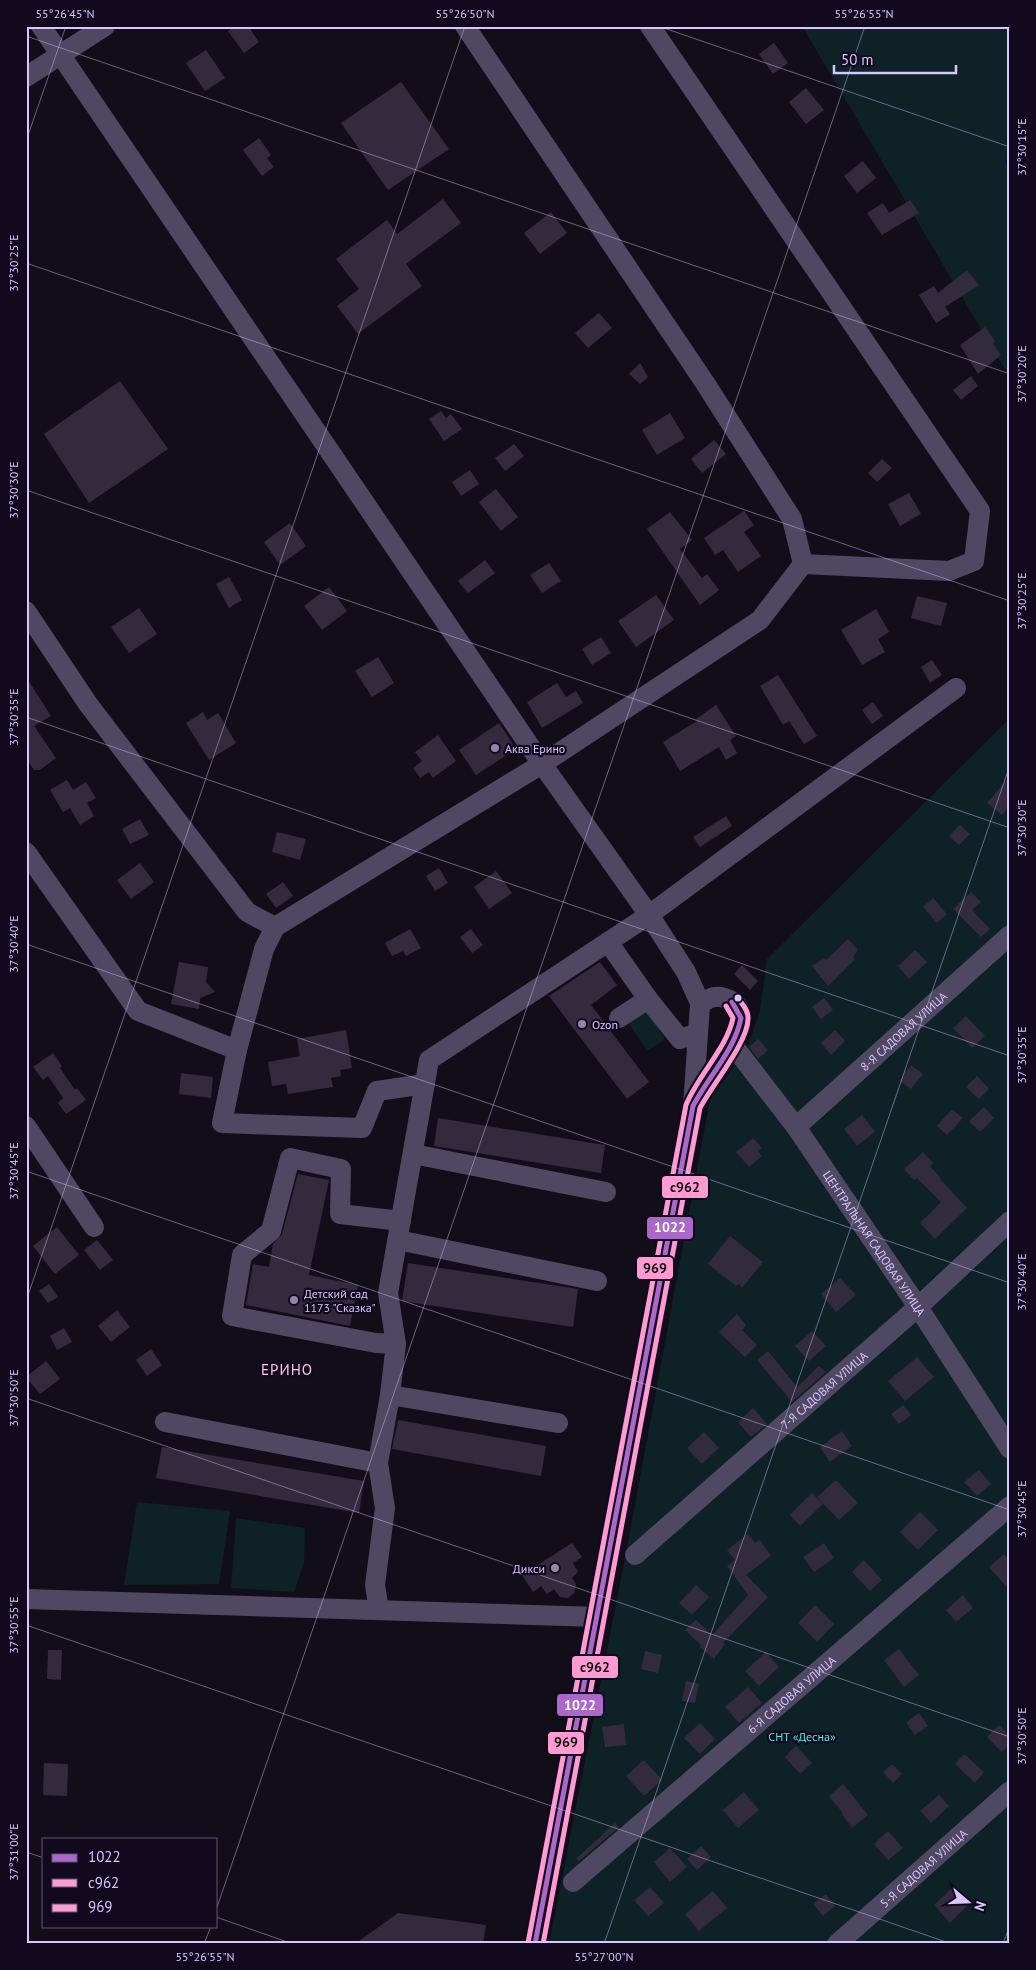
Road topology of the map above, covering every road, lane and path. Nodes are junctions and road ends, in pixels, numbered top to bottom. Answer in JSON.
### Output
{"nodes":[{"id":1,"x":41,"y":26,"type":"edge"},
{"id":2,"x":105,"y":26,"type":"edge"},
{"id":3,"x":465,"y":26,"type":"edge"},
{"id":4,"x":650,"y":26,"type":"edge"},
{"id":5,"x":60,"y":55,"type":"junction"},
{"id":6,"x":26,"y":77,"type":"edge"},
{"id":7,"x":803,"y":564,"type":"junction"},
{"id":8,"x":26,"y":611,"type":"edge"},
{"id":9,"x":956,"y":688,"type":"dead end"},
{"id":10,"x":542,"y":764,"type":"junction"},
{"id":11,"x":26,"y":852,"type":"edge"},
{"id":12,"x":649,"y":915,"type":"junction"},
{"id":13,"x":276,"y":927,"type":"junction"},
{"id":14,"x":1010,"y":935,"type":"edge"},
{"id":15,"x":608,"y":942,"type":"junction"},
{"id":16,"x":648,"y":999,"type":"junction"},
{"id":17,"x":700,"y":1004,"type":"junction"},
{"id":18,"x":619,"y":1018,"type":"dead end"},
{"id":19,"x":698,"y":1032,"type":"junction"},
{"id":20,"x":732,"y":1044,"type":"junction"},
{"id":21,"x":237,"y":1050,"type":"junction"},
{"id":22,"x":425,"y":1084,"type":"junction"},
{"id":23,"x":693,"y":1106,"type":"junction"},
{"id":24,"x":26,"y":1126,"type":"edge"},
{"id":25,"x":796,"y":1127,"type":"junction"},
{"id":26,"x":413,"y":1154,"type":"junction"},
{"id":27,"x":606,"y":1192,"type":"dead end"},
{"id":28,"x":1010,"y":1221,"type":"edge"},
{"id":29,"x":94,"y":1227,"type":"dead end"},
{"id":30,"x":399,"y":1230,"type":"junction"},
{"id":31,"x":597,"y":1282,"type":"dead end"},
{"id":32,"x":918,"y":1307,"type":"junction"},
{"id":33,"x":396,"y":1344,"type":"junction"},
{"id":34,"x":390,"y":1395,"type":"junction"},
{"id":35,"x":165,"y":1422,"type":"dead end"},
{"id":36,"x":558,"y":1423,"type":"dead end"},
{"id":37,"x":1010,"y":1449,"type":"edge"},
{"id":38,"x":378,"y":1463,"type":"junction"},
{"id":39,"x":1010,"y":1506,"type":"edge"},
{"id":40,"x":635,"y":1555,"type":"dead end"},
{"id":41,"x":26,"y":1599,"type":"edge"},
{"id":42,"x":378,"y":1610,"type":"junction"},
{"id":43,"x":598,"y":1617,"type":"junction"},
{"id":44,"x":1010,"y":1791,"type":"edge"},
{"id":45,"x":573,"y":1882,"type":"dead end"},
{"id":46,"x":535,"y":1944,"type":"edge"},
{"id":47,"x":837,"y":1944,"type":"edge"}],
"edges":[{"from":1,"to":5,"type":"street"},
{"from":2,"to":5,"type":"street"},
{"from":3,"to":7,"type":"street"},
{"from":4,"to":7,"type":"street"},
{"from":5,"to":6,"type":"street"},
{"from":5,"to":10,"type":"street"},
{"from":7,"to":10,"type":"street"},
{"from":8,"to":13,"type":"street"},
{"from":9,"to":12,"type":"street"},
{"from":10,"to":12,"type":"street"},
{"from":10,"to":13,"type":"street"},
{"from":11,"to":21,"type":"street"},
{"from":12,"to":15,"type":"street"},
{"from":12,"to":17,"type":"street"},
{"from":13,"to":21,"type":"street"},
{"from":14,"to":25,"type":"street","name":"8-Я САДОВАЯ УЛИЦА"},
{"from":15,"to":16,"type":"street"},
{"from":15,"to":22,"type":"street"},
{"from":16,"to":18,"type":"street"},
{"from":16,"to":19,"type":"street"},
{"from":17,"to":19,"type":"street"},
{"from":17,"to":20,"type":"street"},
{"from":19,"to":23,"type":"street"},
{"from":20,"to":23,"type":"street"},
{"from":20,"to":25,"type":"street","name":"ЦЕНТРАЛЬНАЯ САДОВАЯ УЛИЦА"},
{"from":21,"to":22,"type":"street"},
{"from":22,"to":26,"type":"street"},
{"from":23,"to":43,"type":"street"},
{"from":24,"to":29,"type":"street"},
{"from":25,"to":32,"type":"street","name":"ЦЕНТРАЛЬНАЯ САДОВАЯ УЛИЦА"},
{"from":26,"to":27,"type":"street"},
{"from":26,"to":30,"type":"street"},
{"from":28,"to":32,"type":"street","name":"7-Я САДОВАЯ УЛИЦА"},
{"from":30,"to":31,"type":"street"},
{"from":30,"to":33,"type":"street"},
{"from":30,"to":33,"type":"street"},
{"from":32,"to":37,"type":"street","name":"ЦЕНТРАЛЬНАЯ САДОВАЯ УЛИЦА"},
{"from":32,"to":40,"type":"street","name":"7-Я САДОВАЯ УЛИЦА"},
{"from":33,"to":34,"type":"street"},
{"from":34,"to":36,"type":"street"},
{"from":34,"to":38,"type":"street"},
{"from":35,"to":38,"type":"street"},
{"from":38,"to":42,"type":"street"},
{"from":39,"to":45,"type":"street","name":"6-Я САДОВАЯ УЛИЦА"},
{"from":41,"to":42,"type":"street"},
{"from":42,"to":43,"type":"street"},
{"from":43,"to":46,"type":"street"},
{"from":44,"to":47,"type":"street","name":"5-Я САДОВАЯ УЛИЦА"}]}
